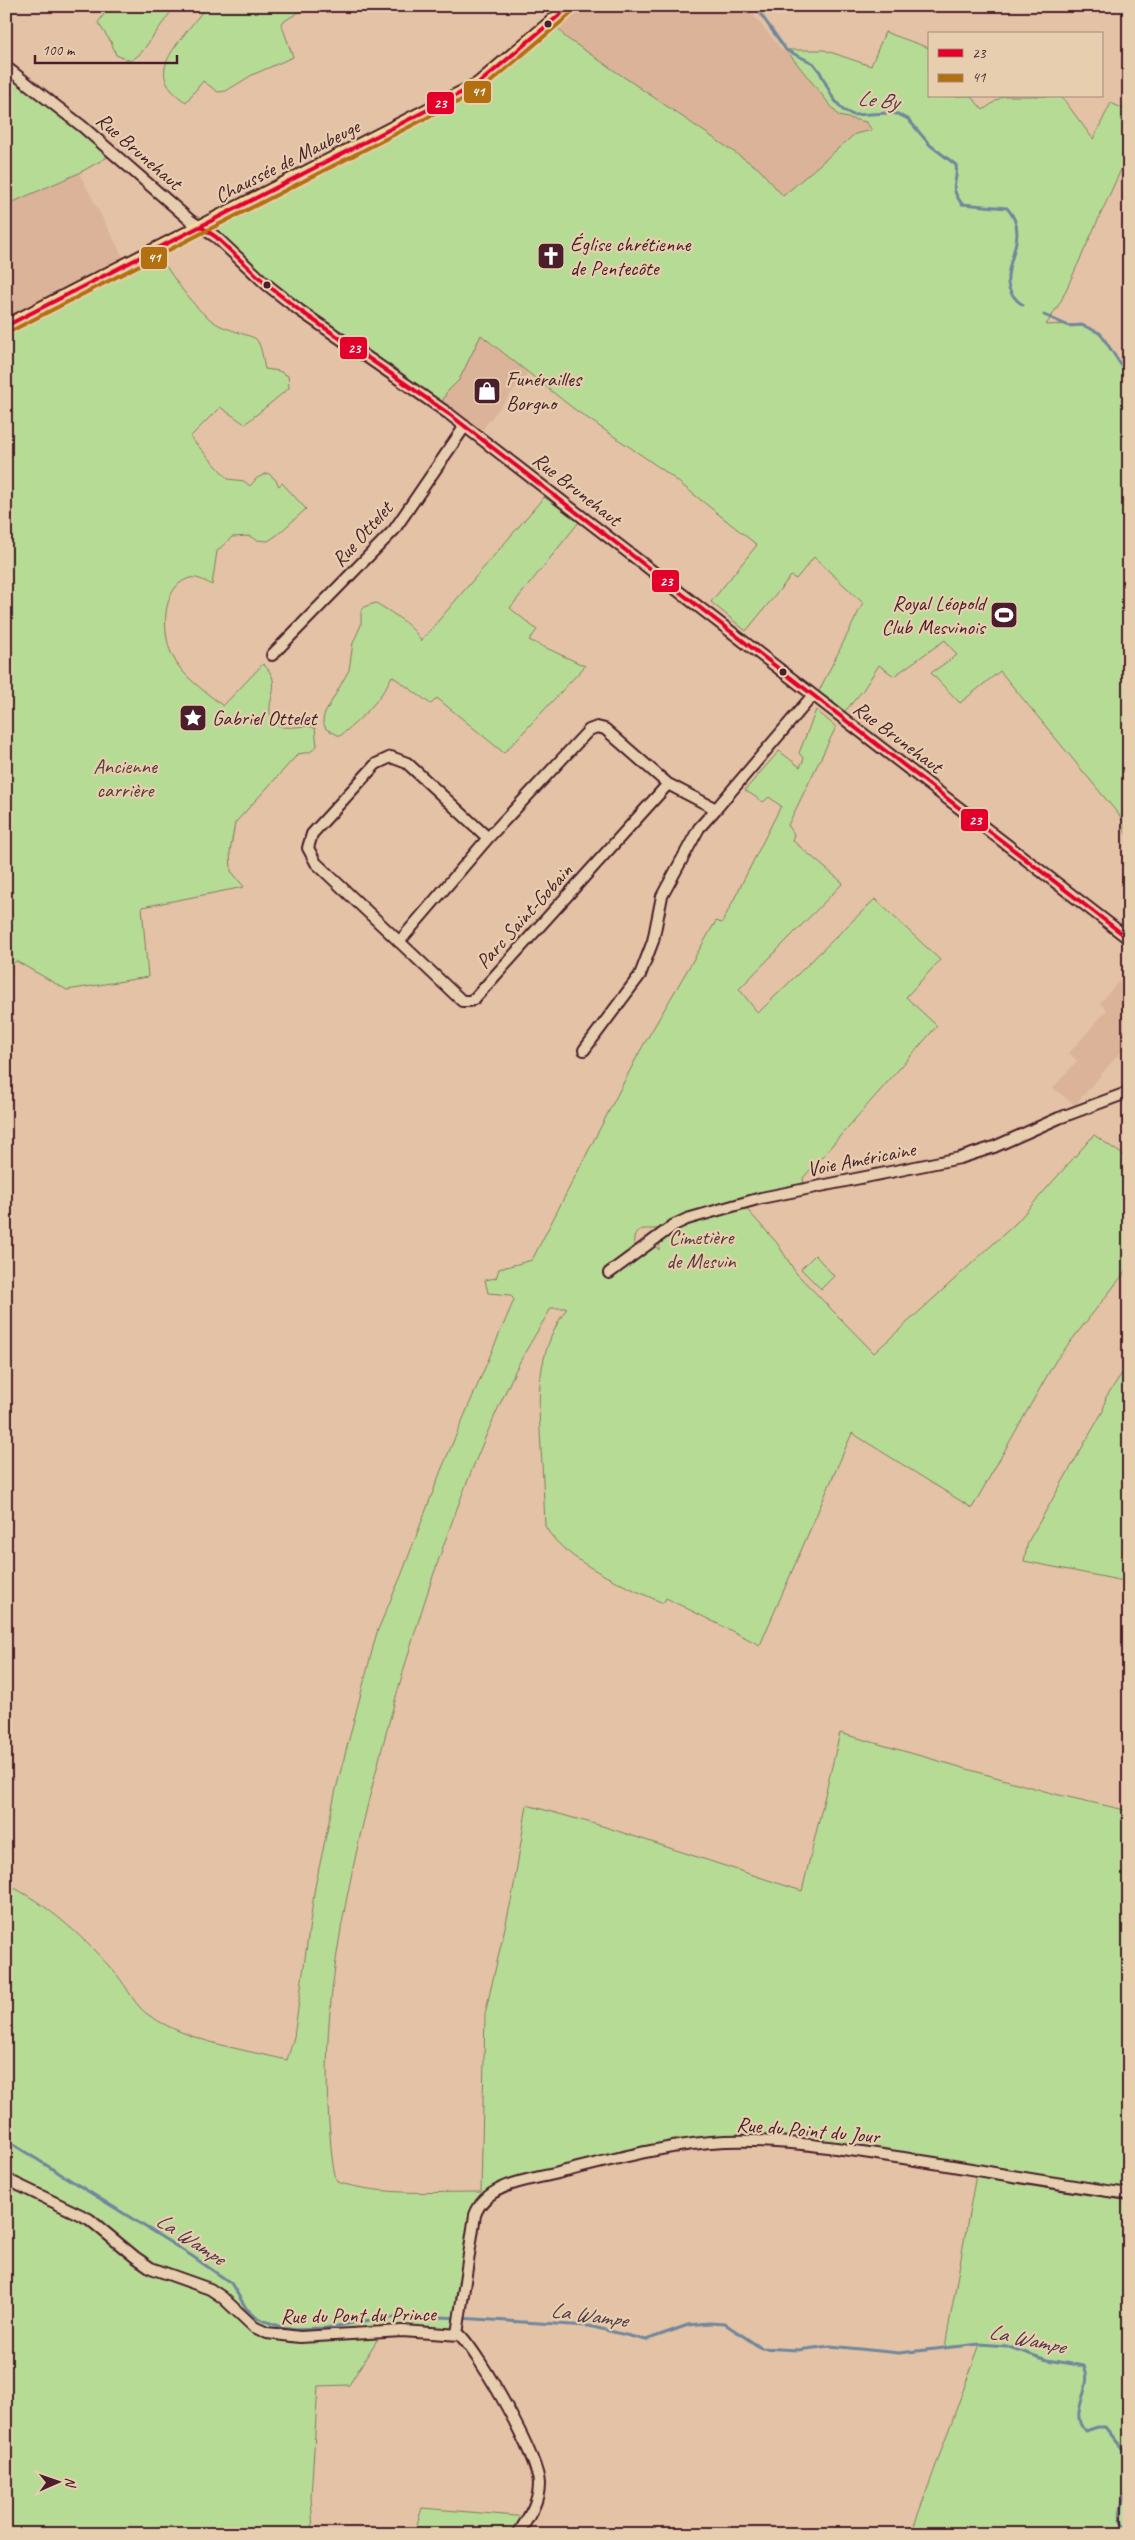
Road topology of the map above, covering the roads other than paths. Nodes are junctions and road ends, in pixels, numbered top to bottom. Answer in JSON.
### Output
{"nodes":[{"id":1,"x":570,"y":6,"type":"edge"},
{"id":2,"x":6,"y":67,"type":"edge"},
{"id":3,"x":201,"y":227,"type":"junction"},
{"id":4,"x":6,"y":326,"type":"edge"},
{"id":5,"x":465,"y":426,"type":"junction"},
{"id":6,"x":272,"y":654,"type":"dead end"},
{"id":7,"x":813,"y":695,"type":"junction"},
{"id":8,"x":668,"y":784,"type":"junction"},
{"id":9,"x":716,"y":809,"type":"junction"},
{"id":10,"x":488,"y":838,"type":"junction"},
{"id":11,"x":1129,"y":939,"type":"edge"},
{"id":12,"x":399,"y":942,"type":"junction"},
{"id":13,"x":584,"y":1050,"type":"dead end"},
{"id":14,"x":1129,"y":1092,"type":"edge"},
{"id":15,"x":609,"y":1273,"type":"dead end"},
{"id":16,"x":6,"y":2179,"type":"edge"},
{"id":17,"x":1129,"y":2194,"type":"edge"},
{"id":18,"x":458,"y":2330,"type":"junction"},
{"id":19,"x":518,"y":2534,"type":"edge"}],
"edges":[{"from":1,"to":3,"type":"main road","name":"Chaussée de Maubeuge"},
{"from":2,"to":3,"type":"street","name":"Rue Brunehaut"},
{"from":3,"to":4,"type":"main road","name":"Chaussée de Maubeuge"},
{"from":3,"to":5,"type":"street","name":"Rue Brunehaut"},
{"from":5,"to":6,"type":"street","name":"Rue Ottelet"},
{"from":5,"to":7,"type":"street","name":"Rue Brunehaut"},
{"from":7,"to":9,"type":"street"},
{"from":7,"to":11,"type":"street","name":"Rue Brunehaut"},
{"from":8,"to":9,"type":"street"},
{"from":8,"to":10,"type":"street"},
{"from":8,"to":12,"type":"street","name":"Parc Saint-Gobain"},
{"from":9,"to":13,"type":"street"},
{"from":10,"to":12,"type":"street"},
{"from":10,"to":12,"type":"street","name":"Parc Saint-Gobain"},
{"from":14,"to":15,"type":"street","name":"Voie Américaine"},
{"from":16,"to":18,"type":"street","name":"Rue du Pont du Prince"},
{"from":17,"to":18,"type":"street","name":"Rue du Point du Jour"},
{"from":18,"to":19,"type":"street"}]}
